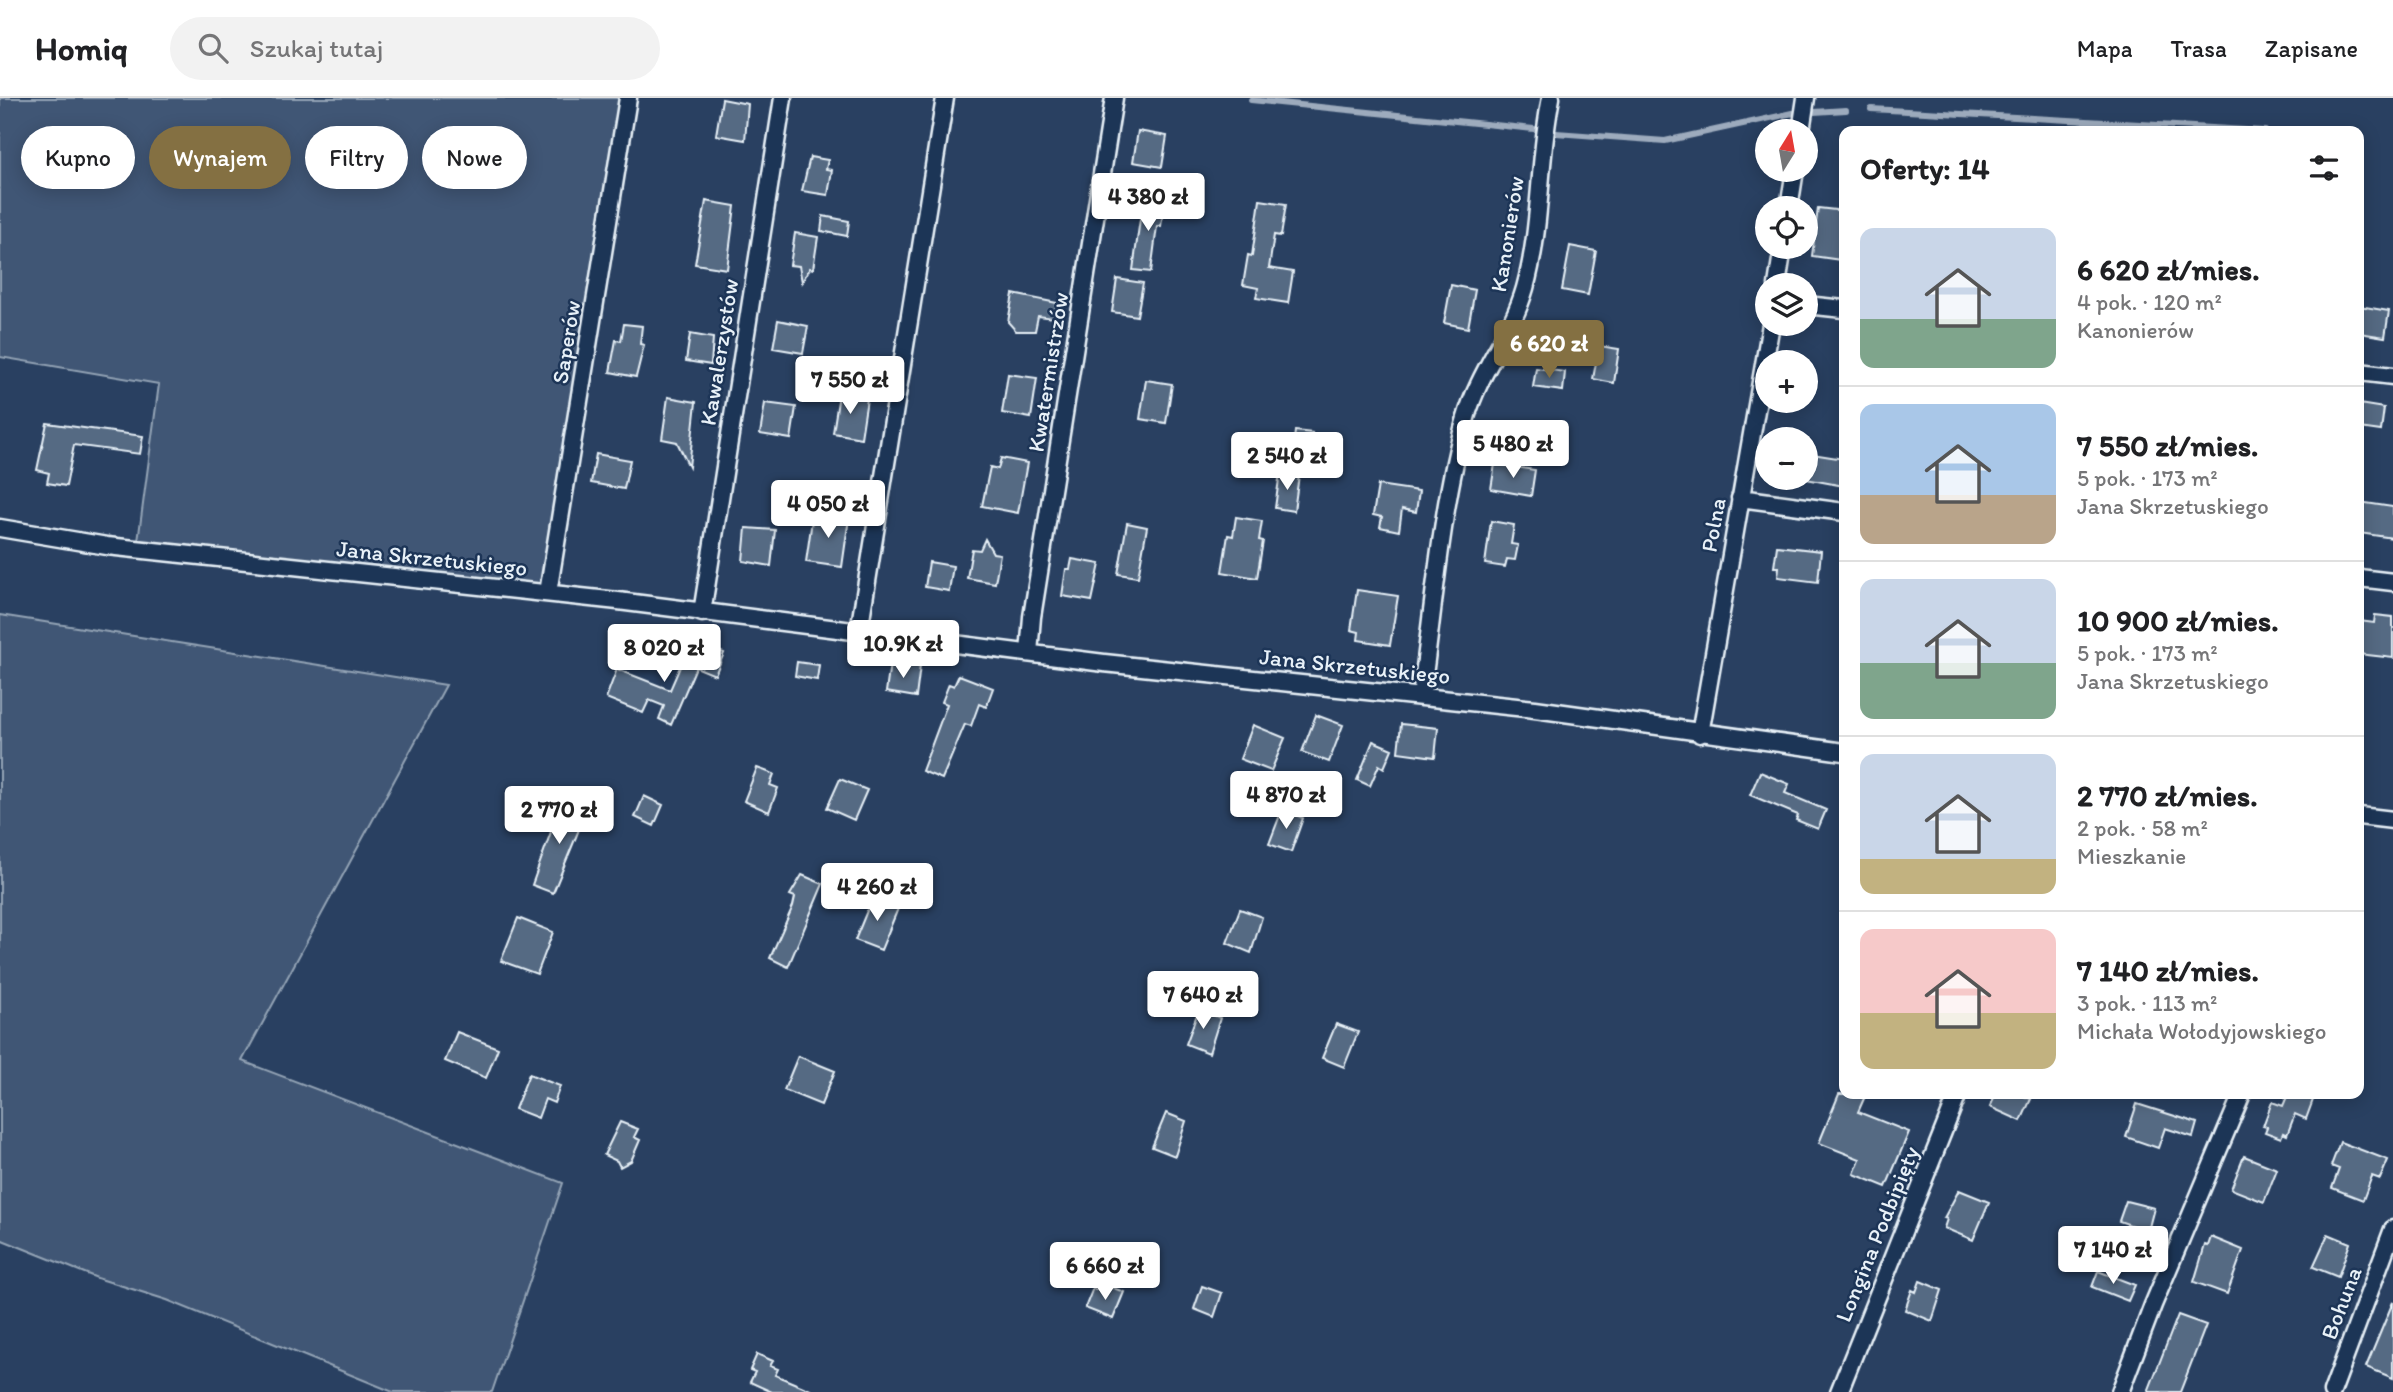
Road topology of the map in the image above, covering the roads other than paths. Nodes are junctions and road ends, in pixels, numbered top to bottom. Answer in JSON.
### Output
{"nodes":[{"id":1,"x":628,"y":98,"type":"edge"},
{"id":2,"x":783,"y":98,"type":"edge"},
{"id":3,"x":945,"y":98,"type":"edge"},
{"id":4,"x":1114,"y":98,"type":"edge"},
{"id":5,"x":1551,"y":98,"type":"edge"},
{"id":6,"x":1806,"y":98,"type":"edge"},
{"id":7,"x":1803,"y":119,"type":"edge"},
{"id":8,"x":1818,"y":306,"type":"edge"},
{"id":9,"x":1839,"y":308,"type":"edge"},
{"id":10,"x":1769,"y":336,"type":"edge"},
{"id":11,"x":2364,"y":373,"type":"edge"},
{"id":12,"x":2393,"y":376,"type":"edge"},
{"id":13,"x":1741,"y":498,"type":"junction"},
{"id":14,"x":1839,"y":511,"type":"edge"},
{"id":15,"x":0,"y":528,"type":"edge"},
{"id":16,"x":2364,"y":579,"type":"edge"},
{"id":17,"x":2393,"y":582,"type":"edge"},
{"id":18,"x":548,"y":593,"type":"junction"},
{"id":19,"x":702,"y":613,"type":"junction"},
{"id":20,"x":859,"y":631,"type":"junction"},
{"id":21,"x":1029,"y":653,"type":"junction"},
{"id":22,"x":1421,"y":697,"type":"junction"},
{"id":23,"x":1700,"y":734,"type":"junction"},
{"id":24,"x":1839,"y":751,"type":"edge"},
{"id":25,"x":2364,"y":817,"type":"edge"},
{"id":26,"x":2393,"y":820,"type":"edge"},
{"id":27,"x":1956,"y":1099,"type":"edge"},
{"id":28,"x":2240,"y":1099,"type":"edge"},
{"id":29,"x":2393,"y":1229,"type":"edge"},
{"id":30,"x":1839,"y":1392,"type":"edge"},
{"id":31,"x":2120,"y":1392,"type":"edge"},
{"id":32,"x":2332,"y":1392,"type":"edge"}],
"edges":[{"from":1,"to":18,"type":"street","name":"Saperów"},
{"from":2,"to":19,"type":"street","name":"Kawalerzystów"},
{"from":3,"to":20,"type":"street"},
{"from":4,"to":21,"type":"street","name":"Kwatermistrzów"},
{"from":5,"to":22,"type":"street","name":"Kanonierów"},
{"from":6,"to":7,"type":"street"},
{"from":8,"to":9,"type":"street"},
{"from":10,"to":13,"type":"street","name":"Polna"},
{"from":11,"to":12,"type":"street"},
{"from":13,"to":14,"type":"street"},
{"from":13,"to":23,"type":"street","name":"Polna"},
{"from":15,"to":18,"type":"street","name":"Jana Skrzetuskiego"},
{"from":16,"to":17,"type":"street"},
{"from":18,"to":19,"type":"street","name":"Jana Skrzetuskiego"},
{"from":19,"to":20,"type":"street","name":"Jana Skrzetuskiego"},
{"from":20,"to":21,"type":"street","name":"Jana Skrzetuskiego"},
{"from":21,"to":22,"type":"street","name":"Jana Skrzetuskiego"},
{"from":22,"to":23,"type":"street","name":"Jana Skrzetuskiego"},
{"from":23,"to":24,"type":"street","name":"Jana Skrzetuskiego"},
{"from":25,"to":26,"type":"street"},
{"from":27,"to":30,"type":"street","name":"Longina Podbipięty"},
{"from":28,"to":31,"type":"street"},
{"from":29,"to":32,"type":"street","name":"Bohuna"}]}
